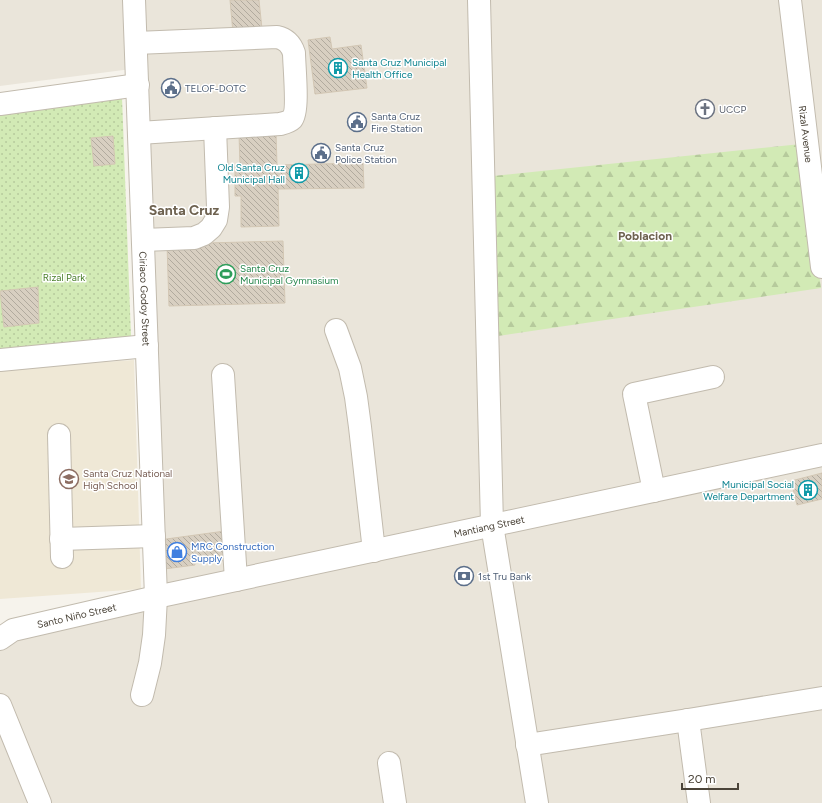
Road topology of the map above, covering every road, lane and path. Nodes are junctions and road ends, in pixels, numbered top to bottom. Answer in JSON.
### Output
{"nodes":[{"id":1,"x":134,"y":0,"type":"edge"},
{"id":2,"x":479,"y":0,"type":"edge"},
{"id":3,"x":790,"y":0,"type":"edge"},
{"id":4,"x":136,"y":43,"type":"junction"},
{"id":5,"x":138,"y":85,"type":"junction"},
{"id":6,"x":0,"y":104,"type":"edge"},
{"id":7,"x":215,"y":128,"type":"junction"},
{"id":8,"x":139,"y":133,"type":"junction"},
{"id":9,"x":143,"y":240,"type":"junction"},
{"id":10,"x":822,"y":267,"type":"edge"},
{"id":11,"x":336,"y":330,"type":"dead end"},
{"id":12,"x":147,"y":346,"type":"junction"},
{"id":13,"x":0,"y":360,"type":"edge"},
{"id":14,"x":223,"y":375,"type":"dead end"},
{"id":15,"x":713,"y":377,"type":"dead end"},
{"id":16,"x":59,"y":435,"type":"dead end"},
{"id":17,"x":822,"y":455,"type":"edge"},
{"id":18,"x":654,"y":491,"type":"junction"},
{"id":19,"x":492,"y":525,"type":"junction"},
{"id":20,"x":154,"y":536,"type":"junction"},
{"id":21,"x":374,"y":551,"type":"junction"},
{"id":22,"x":236,"y":580,"type":"junction"},
{"id":23,"x":156,"y":597,"type":"junction"},
{"id":24,"x":0,"y":639,"type":"edge"},
{"id":25,"x":142,"y":694,"type":"dead end"},
{"id":26,"x":822,"y":698,"type":"edge"},
{"id":27,"x":0,"y":705,"type":"edge"},
{"id":28,"x":688,"y":720,"type":"junction"},
{"id":29,"x":527,"y":745,"type":"junction"},
{"id":30,"x":389,"y":763,"type":"dead end"},
{"id":31,"x":40,"y":803,"type":"edge"},
{"id":32,"x":395,"y":803,"type":"edge"},
{"id":33,"x":537,"y":803,"type":"edge"},
{"id":34,"x":699,"y":803,"type":"edge"}],
"edges":[{"from":1,"to":4,"type":"street","name":"Ciriaco Godoy Street"},
{"from":2,"to":19,"type":"street"},
{"from":3,"to":10,"type":"street","name":"Rizal Avenue"},
{"from":4,"to":5,"type":"street","name":"Ciriaco Godoy Street"},
{"from":4,"to":7,"type":"street"},
{"from":5,"to":6,"type":"street"},
{"from":5,"to":8,"type":"street","name":"Ciriaco Godoy Street"},
{"from":7,"to":8,"type":"street"},
{"from":7,"to":9,"type":"street"},
{"from":8,"to":9,"type":"street","name":"Ciriaco Godoy Street"},
{"from":9,"to":12,"type":"street","name":"Ciriaco Godoy Street"},
{"from":11,"to":21,"type":"street"},
{"from":12,"to":13,"type":"street"},
{"from":12,"to":20,"type":"street","name":"Ciriaco Godoy Street"},
{"from":14,"to":22,"type":"street"},
{"from":15,"to":18,"type":"street"},
{"from":16,"to":20,"type":"street"},
{"from":17,"to":18,"type":"street","name":"Mantiang Street"},
{"from":18,"to":19,"type":"street","name":"Mantiang Street"},
{"from":19,"to":21,"type":"street","name":"Mantiang Street"},
{"from":19,"to":29,"type":"street"},
{"from":20,"to":23,"type":"street","name":"Ciriaco Godoy Street"},
{"from":21,"to":22,"type":"street","name":"Mantiang Street"},
{"from":22,"to":23,"type":"street","name":"Mantiang Street"},
{"from":23,"to":24,"type":"street","name":"Santo Niño Street"},
{"from":23,"to":25,"type":"street","name":"Ciriaco Godoy Street"},
{"from":26,"to":28,"type":"street"},
{"from":27,"to":31,"type":"street"},
{"from":28,"to":29,"type":"street"},
{"from":28,"to":34,"type":"street"},
{"from":29,"to":33,"type":"street"},
{"from":30,"to":32,"type":"street"}]}
